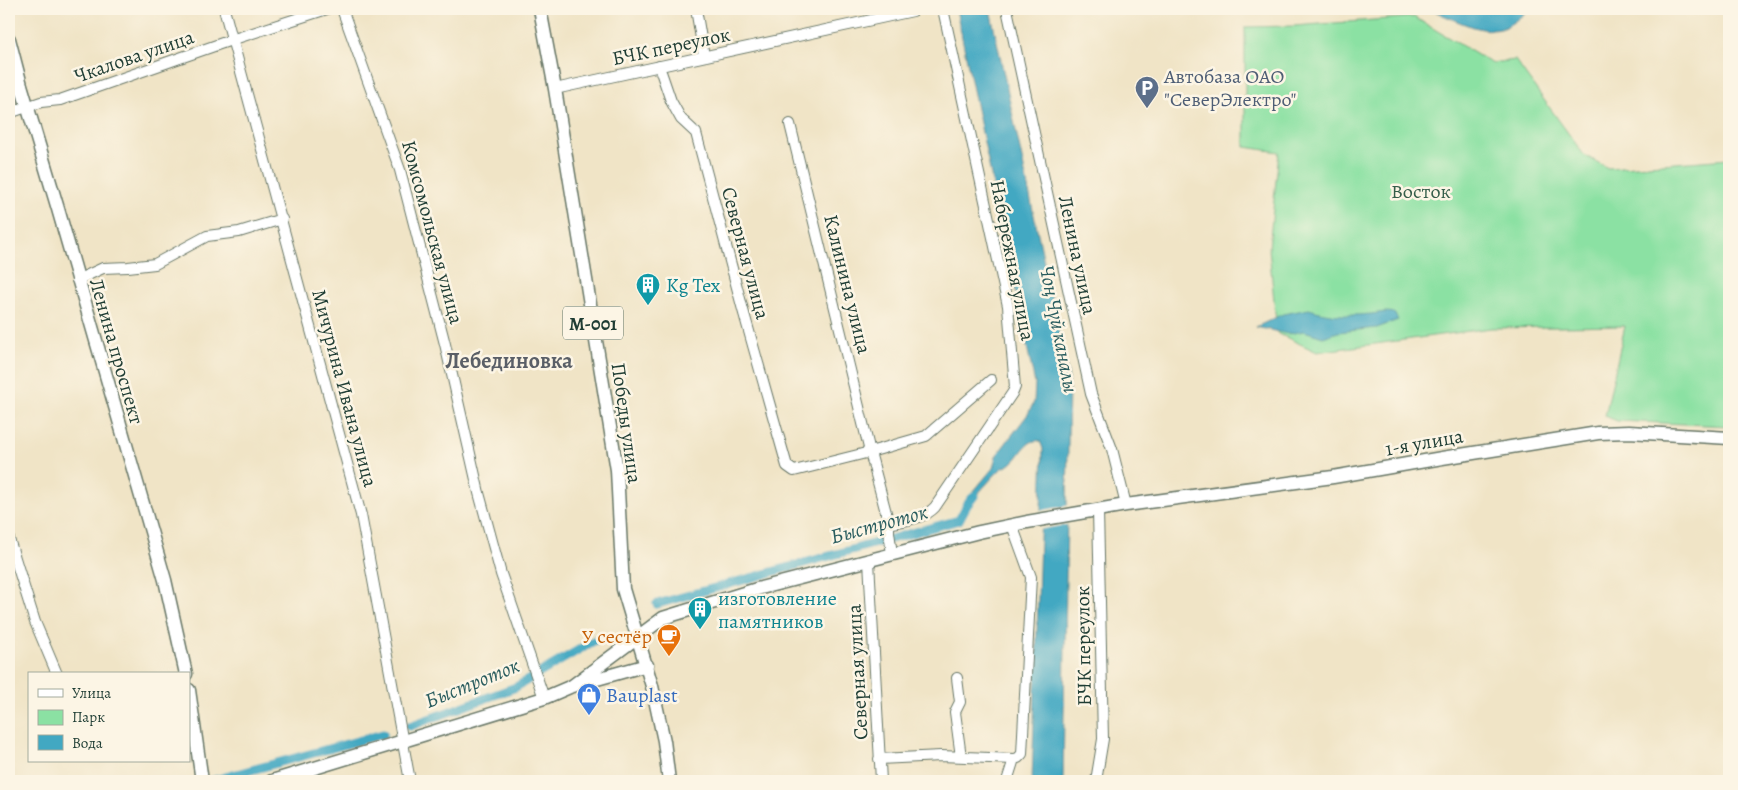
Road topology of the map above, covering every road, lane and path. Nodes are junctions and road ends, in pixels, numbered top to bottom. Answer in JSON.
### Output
{"nodes":[{"id":1,"x":224,"y":9,"type":"edge"},
{"id":2,"x":327,"y":9,"type":"edge"},
{"id":3,"x":342,"y":9,"type":"edge"},
{"id":4,"x":540,"y":9,"type":"edge"},
{"id":5,"x":696,"y":9,"type":"edge"},
{"id":6,"x":943,"y":9,"type":"edge"},
{"id":7,"x":1006,"y":9,"type":"edge"},
{"id":8,"x":913,"y":11,"type":"dead end"},
{"id":9,"x":234,"y":39,"type":"junction"},
{"id":10,"x":9,"y":40,"type":"edge"},
{"id":11,"x":704,"y":56,"type":"junction"},
{"id":12,"x":659,"y":66,"type":"junction"},
{"id":13,"x":554,"y":89,"type":"junction"},
{"id":14,"x":27,"y":107,"type":"junction"},
{"id":15,"x":9,"y":113,"type":"edge"},
{"id":16,"x":790,"y":124,"type":"dead end"},
{"id":17,"x":282,"y":219,"type":"junction"},
{"id":18,"x":77,"y":280,"type":"junction"},
{"id":19,"x":991,"y":380,"type":"dead end"},
{"id":20,"x":1729,"y":438,"type":"edge"},
{"id":21,"x":870,"y":452,"type":"junction"},
{"id":22,"x":1126,"y":506,"type":"junction"},
{"id":23,"x":1098,"y":510,"type":"junction"},
{"id":24,"x":1012,"y":525,"type":"junction"},
{"id":25,"x":890,"y":538,"type":"junction"},
{"id":26,"x":9,"y":539,"type":"edge"},
{"id":27,"x":869,"y":561,"type":"junction"},
{"id":28,"x":638,"y":638,"type":"junction"},
{"id":29,"x":647,"y":665,"type":"junction"},
{"id":30,"x":56,"y":672,"type":"edge"},
{"id":31,"x":182,"y":672,"type":"edge"},
{"id":32,"x":957,"y":678,"type":"dead end"},
{"id":33,"x":572,"y":686,"type":"junction"},
{"id":34,"x":190,"y":697,"type":"edge"},
{"id":35,"x":544,"y":698,"type":"junction"},
{"id":36,"x":402,"y":742,"type":"junction"},
{"id":37,"x":961,"y":757,"type":"junction"},
{"id":38,"x":879,"y":759,"type":"junction"},
{"id":39,"x":1014,"y":759,"type":"junction"},
{"id":40,"x":309,"y":776,"type":"edge"},
{"id":41,"x":202,"y":781,"type":"edge"},
{"id":42,"x":272,"y":781,"type":"edge"},
{"id":43,"x":410,"y":781,"type":"edge"},
{"id":44,"x":669,"y":781,"type":"edge"},
{"id":45,"x":881,"y":781,"type":"edge"},
{"id":46,"x":1007,"y":781,"type":"edge"},
{"id":47,"x":1096,"y":781,"type":"edge"}],
"edges":[{"from":1,"to":9,"type":"street","name":"Мичурина Ивана улица"},
{"from":2,"to":9,"type":"street","name":"Чкалова улица"},
{"from":3,"to":35,"type":"street","name":"Комсомольская улица"},
{"from":4,"to":13,"type":"main road","name":"Победы улица","number":"М-001"},
{"from":5,"to":11,"type":"street"},
{"from":6,"to":25,"type":"street","name":"Набережная улица"},
{"from":7,"to":22,"type":"street","name":"Ленина улица"},
{"from":8,"to":11,"type":"street","name":"БЧК переулок"},
{"from":9,"to":14,"type":"street","name":"Чкалова улица"},
{"from":9,"to":17,"type":"street","name":"Мичурина Ивана улица"},
{"from":10,"to":14,"type":"main road","name":"Ленина проспект"},
{"from":11,"to":12,"type":"street","name":"БЧК переулок"},
{"from":12,"to":13,"type":"street","name":"БЧК переулок"},
{"from":12,"to":21,"type":"street","name":"Северная улица"},
{"from":13,"to":28,"type":"main road","name":"Победы улица","number":"М-001"},
{"from":14,"to":15,"type":"street","name":"Чкалова улица"},
{"from":14,"to":18,"type":"main road","name":"Ленина проспект"},
{"from":16,"to":21,"type":"street","name":"Калинина улица"},
{"from":17,"to":18,"type":"street"},
{"from":17,"to":36,"type":"street","name":"Мичурина Ивана улица"},
{"from":18,"to":31,"type":"main road","name":"Ленина проспект"},
{"from":19,"to":21,"type":"street"},
{"from":20,"to":22,"type":"main road","name":"1-я улица"},
{"from":21,"to":25,"type":"street","name":"Калинина улица"},
{"from":22,"to":23,"type":"main road","name":"1-я улица"},
{"from":23,"to":24,"type":"main road","name":"1-я улица"},
{"from":23,"to":47,"type":"street","name":"БЧК переулок"},
{"from":24,"to":25,"type":"main road"},
{"from":24,"to":39,"type":"street"},
{"from":25,"to":27,"type":"main road"},
{"from":26,"to":30,"type":"street"},
{"from":27,"to":28,"type":"main road"},
{"from":27,"to":38,"type":"street","name":"Северная улица"},
{"from":28,"to":29,"type":"main road","name":"Победы улица","number":"М-001"},
{"from":28,"to":33,"type":"main road"},
{"from":29,"to":33,"type":"main road"},
{"from":29,"to":44,"type":"main road","name":"Победы улица","number":"М-001"},
{"from":32,"to":37,"type":"street"},
{"from":33,"to":35,"type":"main road"},
{"from":34,"to":41,"type":"main road"},
{"from":35,"to":36,"type":"main road"},
{"from":36,"to":40,"type":"main road"},
{"from":36,"to":43,"type":"street","name":"Мичурина Ивана улица"},
{"from":37,"to":38,"type":"street"},
{"from":37,"to":39,"type":"street"},
{"from":38,"to":45,"type":"street","name":"Северная улица"},
{"from":39,"to":46,"type":"street"},
{"from":40,"to":42,"type":"main road"}]}
